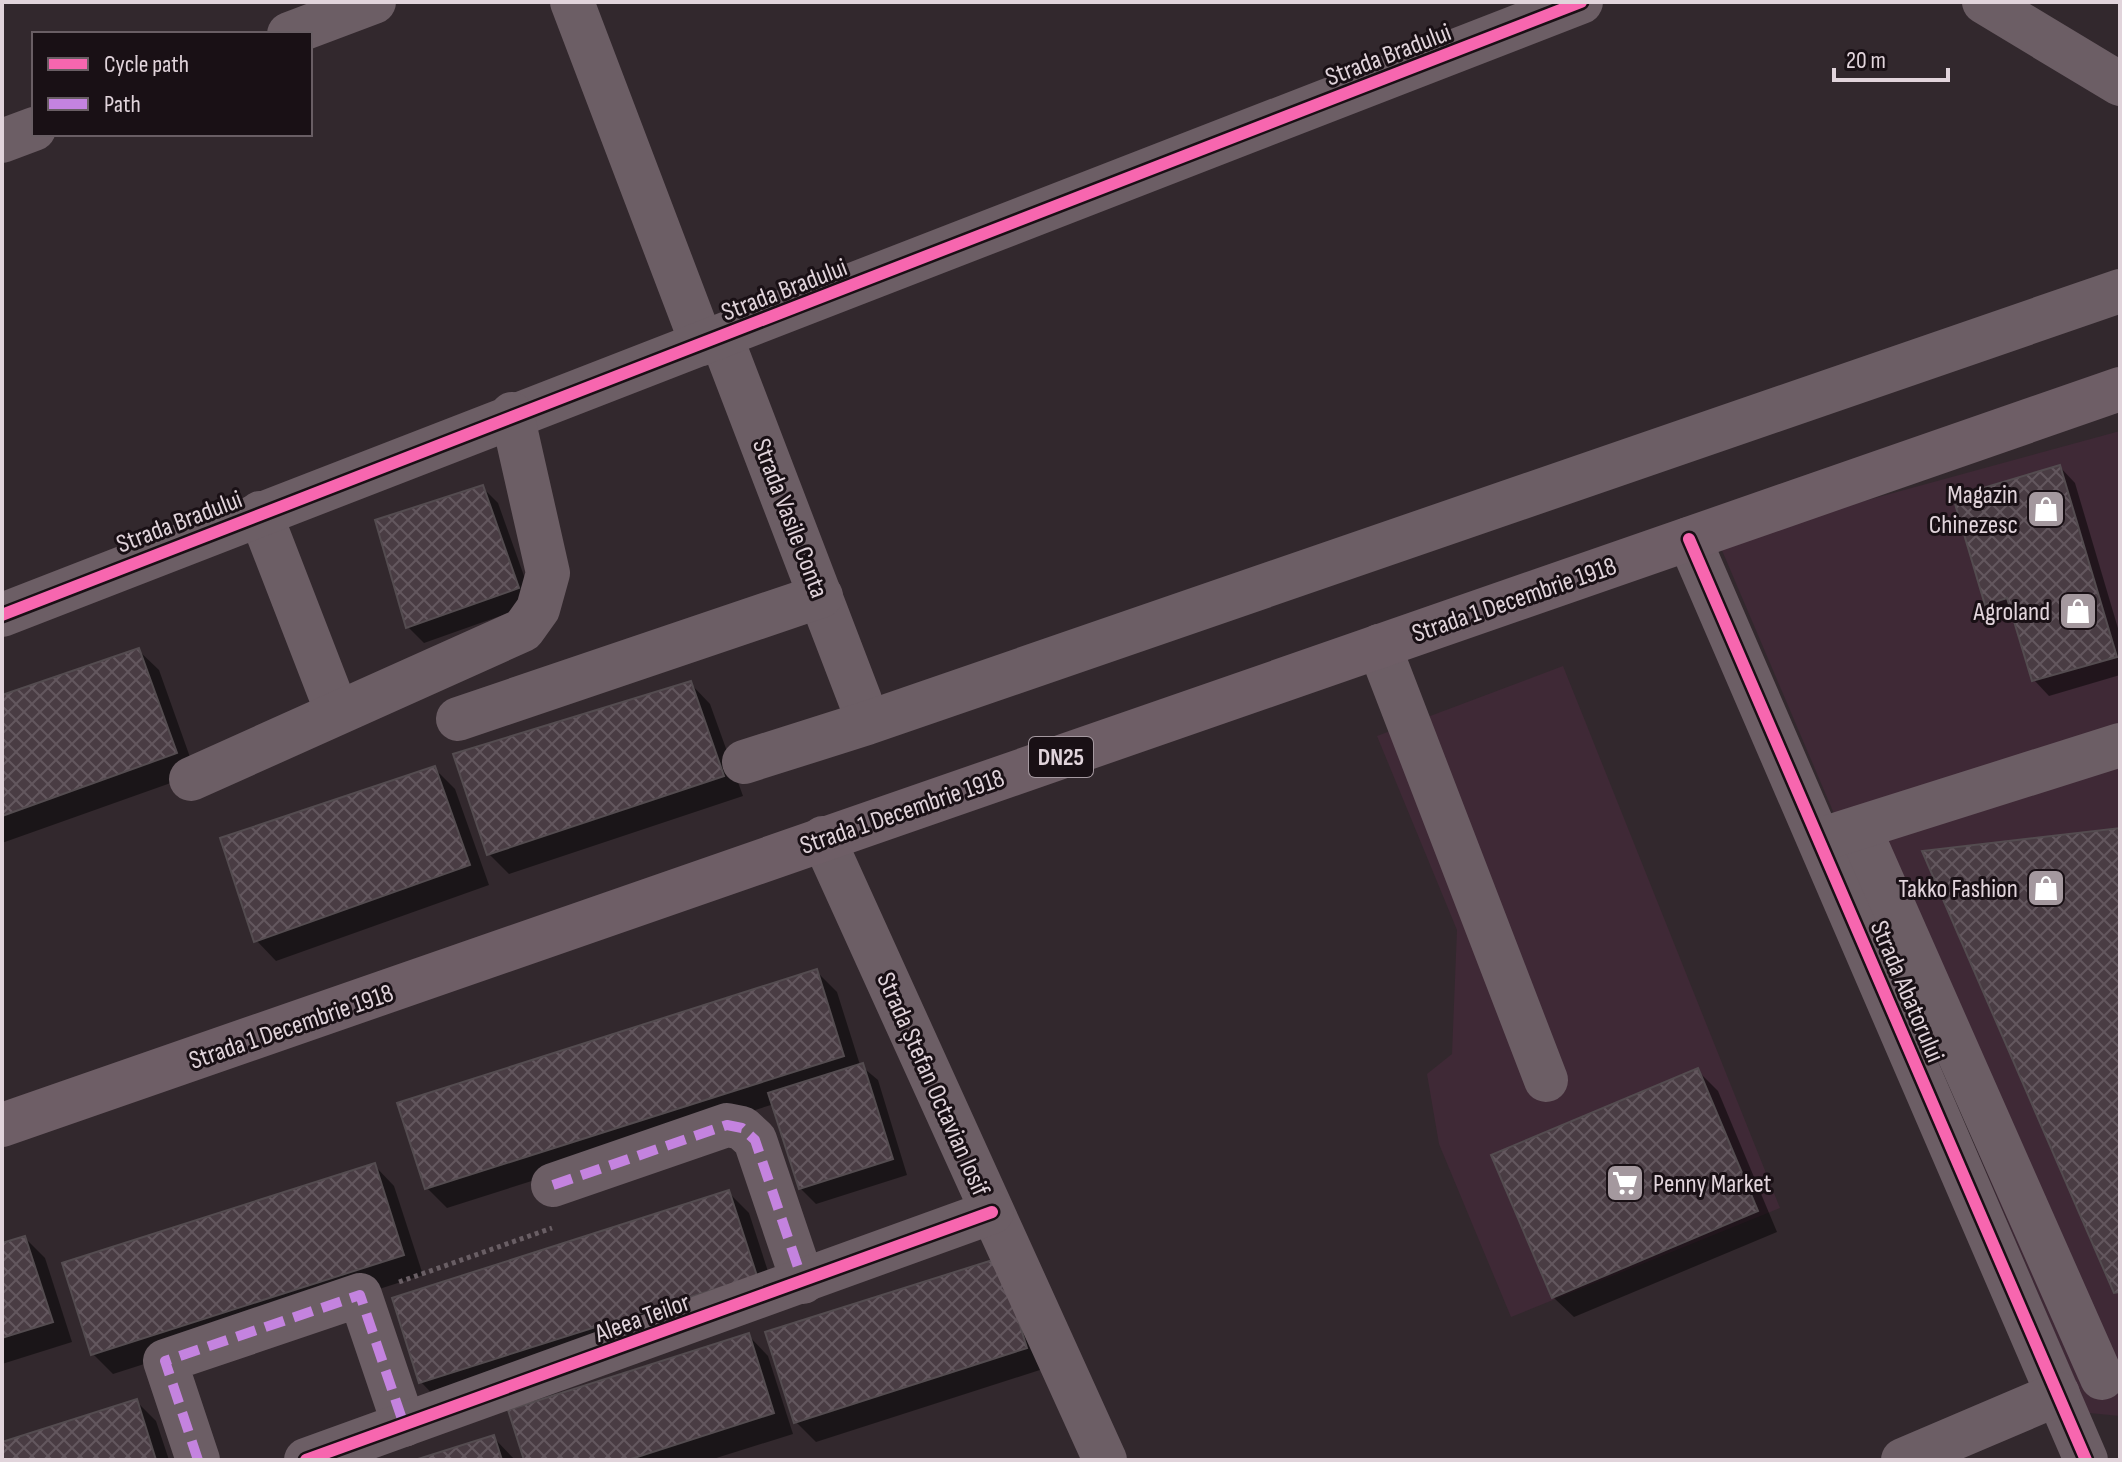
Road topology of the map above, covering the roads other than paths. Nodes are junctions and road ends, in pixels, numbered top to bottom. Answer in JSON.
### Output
{"nodes":[{"id":1,"x":374,"y":2,"type":"edge"},
{"id":2,"x":572,"y":2,"type":"edge"},
{"id":3,"x":1581,"y":2,"type":"edge"},
{"id":4,"x":1984,"y":2,"type":"edge"},
{"id":5,"x":294,"y":32,"type":"edge"},
{"id":6,"x":2120,"y":84,"type":"edge"},
{"id":7,"x":32,"y":130,"type":"edge"},
{"id":8,"x":2,"y":141,"type":"edge"},
{"id":9,"x":2120,"y":291,"type":"edge"},
{"id":10,"x":712,"y":340,"type":"junction"},
{"id":11,"x":2120,"y":389,"type":"edge"},
{"id":12,"x":512,"y":414,"type":"junction"},
{"id":13,"x":260,"y":513,"type":"junction"},
{"id":14,"x":1689,"y":539,"type":"junction"},
{"id":15,"x":821,"y":596,"type":"junction"},
{"id":16,"x":2,"y":615,"type":"edge"},
{"id":17,"x":1379,"y":646,"type":"junction"},
{"id":18,"x":860,"y":700,"type":"dead end"},
{"id":19,"x":337,"y":712,"type":"junction"},
{"id":20,"x":458,"y":719,"type":"dead end"},
{"id":21,"x":2120,"y":745,"type":"edge"},
{"id":22,"x":744,"y":762,"type":"dead end"},
{"id":23,"x":191,"y":779,"type":"dead end"},
{"id":24,"x":1839,"y":834,"type":"junction"},
{"id":25,"x":823,"y":838,"type":"junction"},
{"id":26,"x":1546,"y":1080,"type":"dead end"},
{"id":27,"x":2,"y":1125,"type":"edge"},
{"id":28,"x":553,"y":1185,"type":"dead end"},
{"id":29,"x":992,"y":1212,"type":"junction"},
{"id":30,"x":803,"y":1282,"type":"junction"},
{"id":31,"x":2102,"y":1378,"type":"dead end"},
{"id":32,"x":2058,"y":1394,"type":"junction"},
{"id":33,"x":404,"y":1425,"type":"junction"},
{"id":34,"x":1102,"y":1459,"type":"edge"},
{"id":35,"x":198,"y":1460,"type":"edge"},
{"id":36,"x":306,"y":1460,"type":"edge"},
{"id":37,"x":1903,"y":1460,"type":"edge"},
{"id":38,"x":2086,"y":1460,"type":"edge"}],
"edges":[{"from":1,"to":5,"type":"street"},
{"from":2,"to":10,"type":"street","name":"Strada Vasile Conta"},
{"from":3,"to":10,"type":"street","name":"Strada Bradului"},
{"from":4,"to":6,"type":"street"},
{"from":7,"to":8,"type":"street"},
{"from":9,"to":22,"type":"street"},
{"from":10,"to":12,"type":"street","name":"Strada Bradului"},
{"from":10,"to":15,"type":"street","name":"Strada Vasile Conta"},
{"from":11,"to":14,"type":"main road","name":"Strada 1 Decembrie 1918","number":"DN25"},
{"from":12,"to":13,"type":"street","name":"Strada Bradului"},
{"from":12,"to":19,"type":"street"},
{"from":13,"to":16,"type":"street","name":"Strada Bradului"},
{"from":13,"to":19,"type":"street"},
{"from":14,"to":17,"type":"main road","name":"Strada 1 Decembrie 1918","number":"DN25"},
{"from":14,"to":24,"type":"street","name":"Strada Abatorului"},
{"from":15,"to":18,"type":"street","name":"Strada Vasile Conta"},
{"from":15,"to":20,"type":"street"},
{"from":17,"to":25,"type":"main road","name":"Strada 1 Decembrie 1918","number":"DN25"},
{"from":17,"to":26,"type":"street"},
{"from":19,"to":23,"type":"street"},
{"from":21,"to":24,"type":"street"},
{"from":24,"to":31,"type":"street"},
{"from":24,"to":32,"type":"street","name":"Strada Abatorului"},
{"from":25,"to":27,"type":"main road","name":"Strada 1 Decembrie 1918","number":"DN25"},
{"from":25,"to":29,"type":"street","name":"Strada Ștefan Octavian Iosif"},
{"from":28,"to":30,"type":"street"},
{"from":29,"to":30,"type":"street","name":"Aleea Teilor"},
{"from":29,"to":34,"type":"street","name":"Strada Ștefan Octavian Iosif"},
{"from":30,"to":33,"type":"street","name":"Aleea Teilor"},
{"from":32,"to":37,"type":"street"},
{"from":32,"to":38,"type":"street","name":"Strada Abatorului"},
{"from":33,"to":35,"type":"street"},
{"from":33,"to":36,"type":"street","name":"Aleea Teilor"}]}
